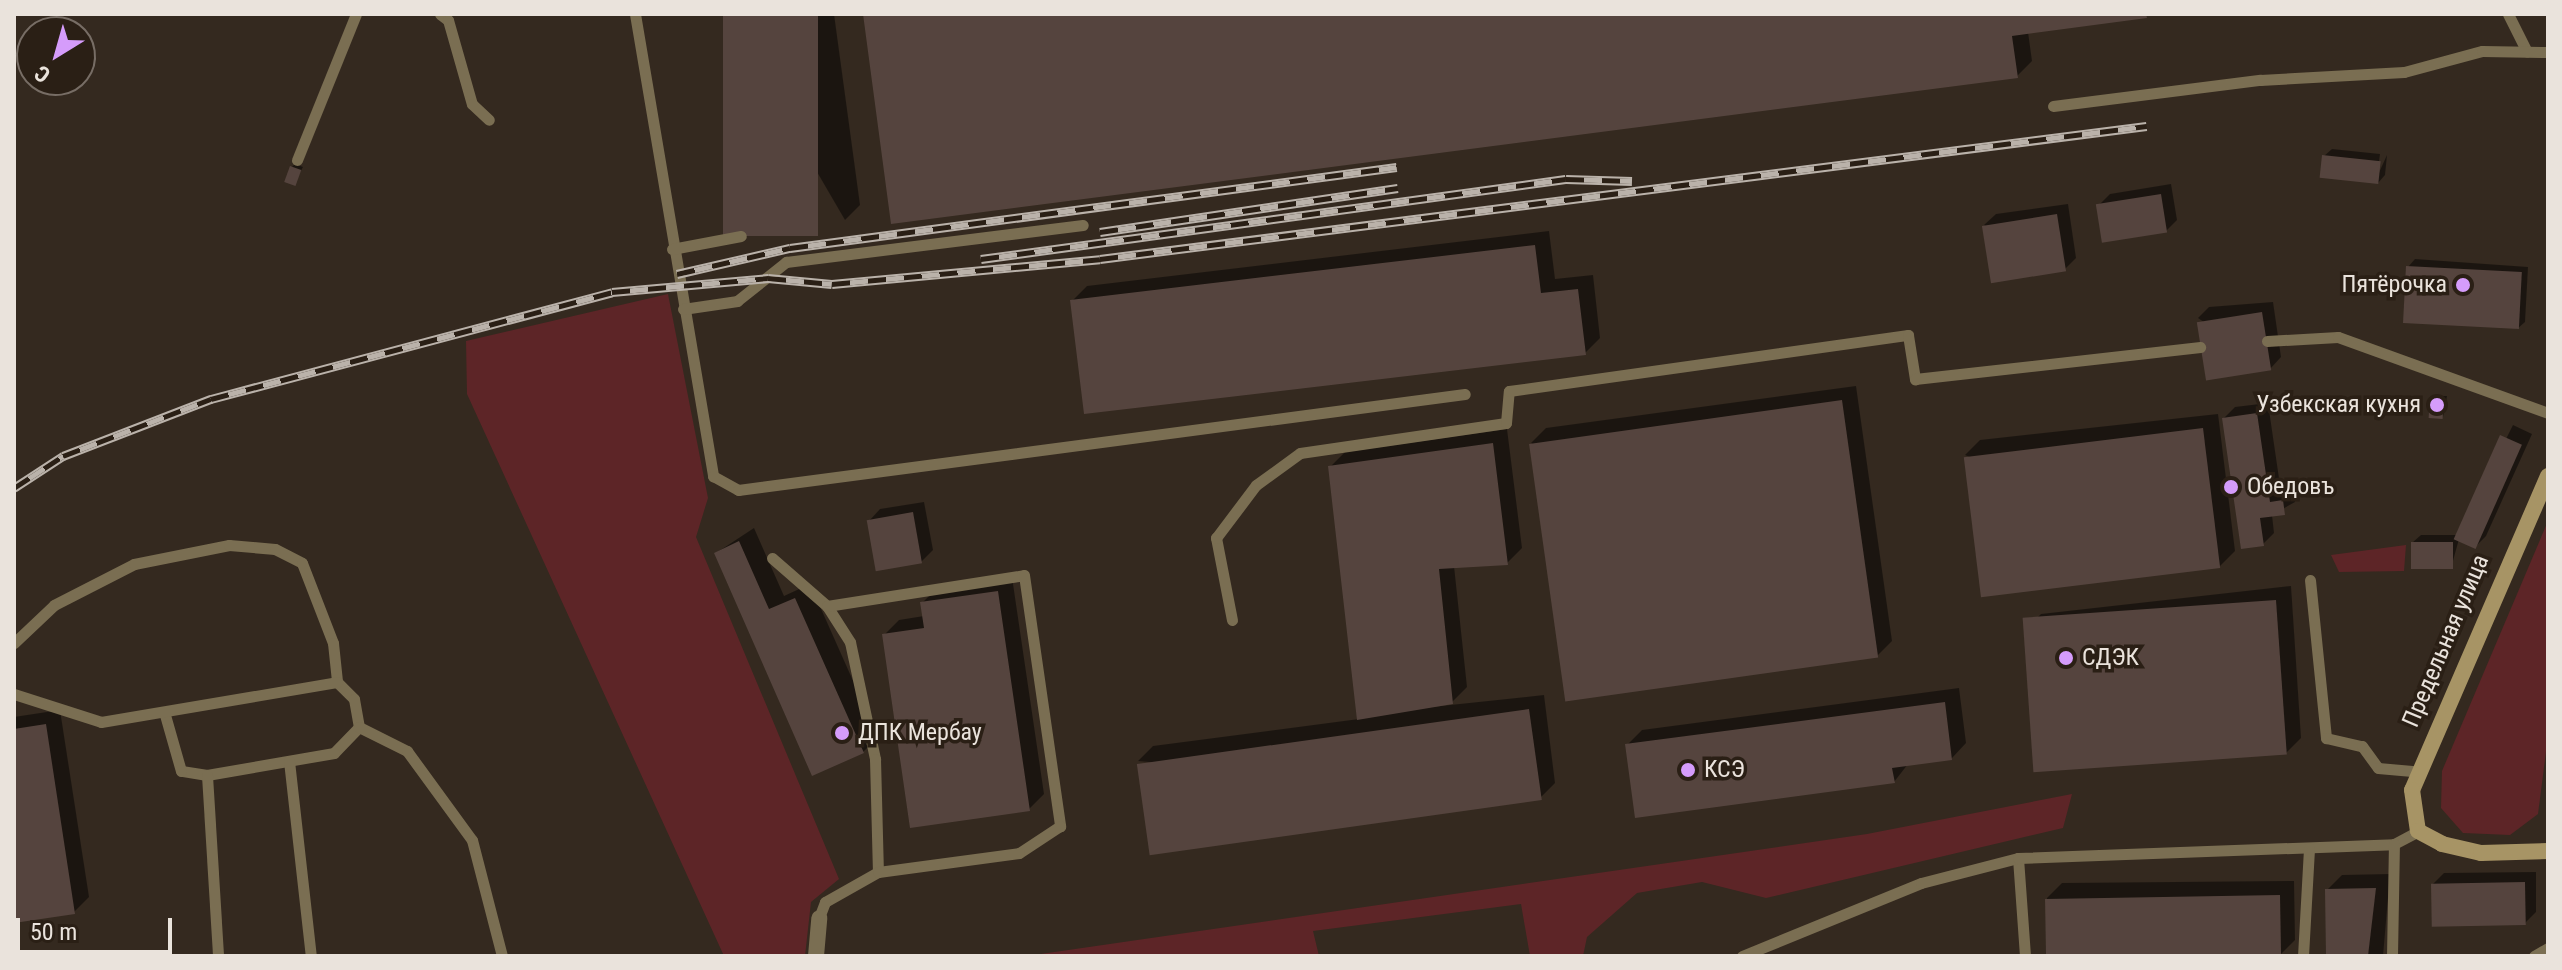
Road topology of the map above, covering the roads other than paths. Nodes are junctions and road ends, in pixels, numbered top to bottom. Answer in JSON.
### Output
{"nodes":[{"id":1,"x":356,"y":14,"type":"edge"},
{"id":2,"x":440,"y":14,"type":"edge"},
{"id":3,"x":635,"y":14,"type":"edge"},
{"id":4,"x":2508,"y":14,"type":"edge"},
{"id":5,"x":2527,"y":52,"type":"junction"},
{"id":6,"x":2548,"y":52,"type":"edge"},
{"id":7,"x":2053,"y":106,"type":"dead end"},
{"id":8,"x":489,"y":120,"type":"dead end"},
{"id":9,"x":297,"y":160,"type":"dead end"},
{"id":10,"x":1083,"y":225,"type":"dead end"},
{"id":11,"x":741,"y":236,"type":"dead end"},
{"id":12,"x":672,"y":249,"type":"junction"},
{"id":13,"x":683,"y":309,"type":"junction"},
{"id":14,"x":2267,"y":341,"type":"dead end"},
{"id":15,"x":2200,"y":347,"type":"dead end"},
{"id":16,"x":1465,"y":394,"type":"dead end"},
{"id":17,"x":2548,"y":413,"type":"edge"},
{"id":18,"x":2548,"y":476,"type":"edge"},
{"id":19,"x":772,"y":558,"type":"dead end"},
{"id":20,"x":2310,"y":580,"type":"dead end"},
{"id":21,"x":827,"y":606,"type":"junction"},
{"id":22,"x":1232,"y":620,"type":"dead end"},
{"id":23,"x":14,"y":643,"type":"edge"},
{"id":24,"x":337,"y":682,"type":"junction"},
{"id":25,"x":14,"y":694,"type":"edge"},
{"id":26,"x":165,"y":715,"type":"junction"},
{"id":27,"x":359,"y":727,"type":"junction"},
{"id":28,"x":289,"y":761,"type":"junction"},
{"id":29,"x":2415,"y":771,"type":"junction"},
{"id":30,"x":207,"y":775,"type":"junction"},
{"id":31,"x":2418,"y":831,"type":"junction"},
{"id":32,"x":2394,"y":844,"type":"junction"},
{"id":33,"x":2309,"y":848,"type":"junction"},
{"id":34,"x":2548,"y":851,"type":"edge"},
{"id":35,"x":2018,"y":858,"type":"junction"},
{"id":36,"x":878,"y":872,"type":"junction"},
{"id":37,"x":819,"y":918,"type":"joint"},
{"id":38,"x":2548,"y":948,"type":"edge"},
{"id":39,"x":218,"y":956,"type":"edge"},
{"id":40,"x":311,"y":956,"type":"edge"},
{"id":41,"x":502,"y":956,"type":"edge"},
{"id":42,"x":816,"y":956,"type":"edge"},
{"id":43,"x":1742,"y":956,"type":"edge"},
{"id":44,"x":2025,"y":956,"type":"edge"},
{"id":45,"x":2303,"y":956,"type":"edge"},
{"id":46,"x":2392,"y":956,"type":"edge"},
{"id":47,"x":2534,"y":956,"type":"edge"}],
"edges":[{"from":1,"to":9,"type":"lane"},
{"from":2,"to":8,"type":"lane"},
{"from":3,"to":12,"type":"lane"},
{"from":4,"to":5,"type":"lane"},
{"from":5,"to":6,"type":"lane"},
{"from":5,"to":7,"type":"lane"},
{"from":10,"to":13,"type":"lane"},
{"from":11,"to":12,"type":"lane"},
{"from":12,"to":13,"type":"lane"},
{"from":13,"to":16,"type":"lane"},
{"from":14,"to":17,"type":"lane"},
{"from":15,"to":22,"type":"lane"},
{"from":18,"to":29,"type":"street","name":"Предельная улица"},
{"from":19,"to":21,"type":"lane"},
{"from":20,"to":29,"type":"lane"},
{"from":21,"to":36,"type":"lane"},
{"from":21,"to":36,"type":"lane"},
{"from":23,"to":24,"type":"lane"},
{"from":24,"to":26,"type":"lane"},
{"from":24,"to":27,"type":"lane"},
{"from":25,"to":26,"type":"lane"},
{"from":26,"to":30,"type":"lane"},
{"from":27,"to":28,"type":"lane"},
{"from":27,"to":41,"type":"lane"},
{"from":28,"to":30,"type":"lane"},
{"from":28,"to":40,"type":"lane"},
{"from":29,"to":31,"type":"street","name":"Предельная улица"},
{"from":30,"to":39,"type":"lane"},
{"from":31,"to":32,"type":"lane"},
{"from":31,"to":34,"type":"street"},
{"from":32,"to":33,"type":"lane"},
{"from":32,"to":46,"type":"lane"},
{"from":33,"to":35,"type":"lane"},
{"from":33,"to":45,"type":"lane"},
{"from":35,"to":43,"type":"lane"},
{"from":35,"to":44,"type":"lane"},
{"from":36,"to":37,"type":"lane"},
{"from":37,"to":42,"type":"street"},
{"from":38,"to":47,"type":"lane"}]}
